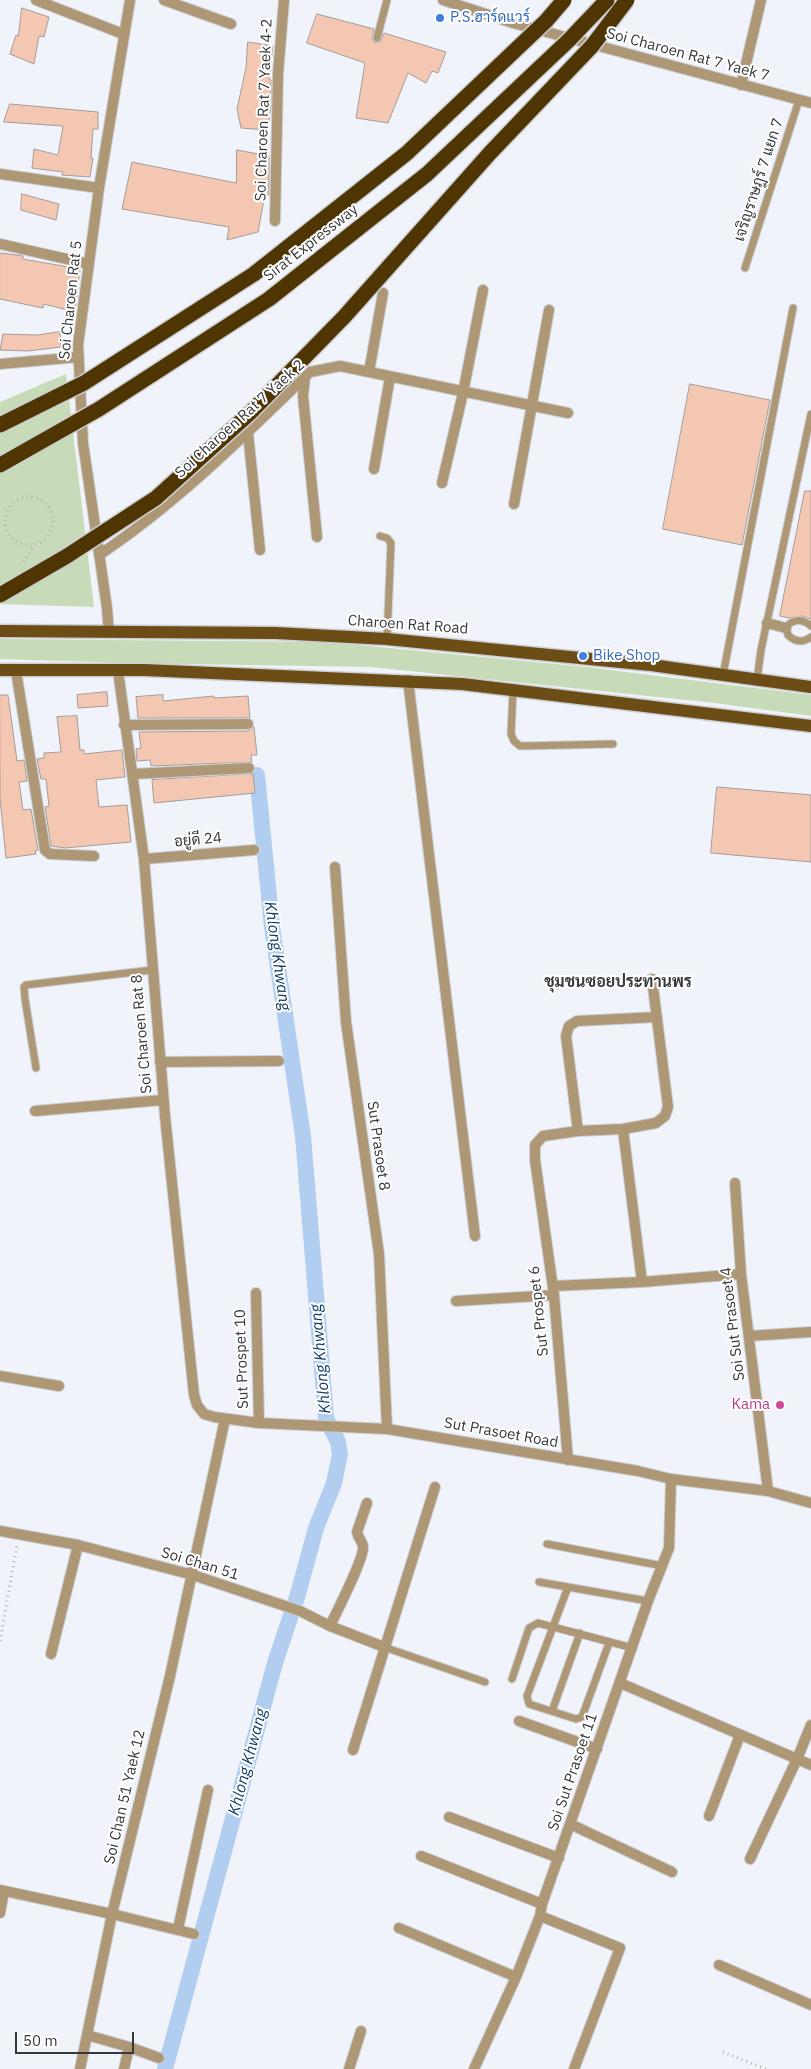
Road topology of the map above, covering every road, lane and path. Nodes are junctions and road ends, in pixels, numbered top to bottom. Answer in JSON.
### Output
{"nodes":[{"id":1,"x":36,"y":0,"type":"edge"},
{"id":2,"x":130,"y":0,"type":"edge"},
{"id":3,"x":164,"y":0,"type":"edge"},
{"id":4,"x":284,"y":0,"type":"edge"},
{"id":5,"x":387,"y":0,"type":"edge"},
{"id":6,"x":443,"y":0,"type":"edge"},
{"id":7,"x":564,"y":0,"type":"edge"},
{"id":8,"x":607,"y":0,"type":"edge"},
{"id":9,"x":628,"y":0,"type":"edge"},
{"id":10,"x":762,"y":0,"type":"edge"},
{"id":11,"x":231,"y":24,"type":"dead end"},
{"id":12,"x":123,"y":34,"type":"junction"},
{"id":13,"x":377,"y":38,"type":"dead end"},
{"id":14,"x":741,"y":85,"type":"junction"},
{"id":15,"x":799,"y":100,"type":"junction"},
{"id":16,"x":811,"y":103,"type":"edge"},
{"id":17,"x":0,"y":174,"type":"edge"},
{"id":18,"x":99,"y":188,"type":"junction"},
{"id":19,"x":275,"y":221,"type":"dead end"},
{"id":20,"x":0,"y":244,"type":"edge"},
{"id":21,"x":88,"y":264,"type":"junction"},
{"id":22,"x":745,"y":268,"type":"dead end"},
{"id":23,"x":483,"y":290,"type":"dead end"},
{"id":24,"x":384,"y":293,"type":"dead end"},
{"id":25,"x":793,"y":308,"type":"dead end"},
{"id":26,"x":550,"y":310,"type":"dead end"},
{"id":27,"x":79,"y":357,"type":"junction"},
{"id":28,"x":0,"y":364,"type":"edge"},
{"id":29,"x":369,"y":372,"type":"junction"},
{"id":30,"x":305,"y":377,"type":"junction"},
{"id":31,"x":390,"y":377,"type":"junction"},
{"id":32,"x":463,"y":392,"type":"junction"},
{"id":33,"x":532,"y":406,"type":"junction"},
{"id":34,"x":568,"y":413,"type":"dead end"},
{"id":35,"x":811,"y":414,"type":"edge"},
{"id":36,"x":0,"y":425,"type":"edge"},
{"id":37,"x":248,"y":433,"type":"junction"},
{"id":38,"x":0,"y":465,"type":"edge"},
{"id":39,"x":374,"y":469,"type":"dead end"},
{"id":40,"x":442,"y":483,"type":"dead end"},
{"id":41,"x":514,"y":504,"type":"dead end"},
{"id":42,"x":5,"y":515,"type":"joint"},
{"id":43,"x":380,"y":536,"type":"dead end"},
{"id":44,"x":317,"y":537,"type":"dead end"},
{"id":45,"x":260,"y":550,"type":"dead end"},
{"id":46,"x":99,"y":555,"type":"junction"},
{"id":47,"x":0,"y":595,"type":"edge"},
{"id":48,"x":767,"y":623,"type":"junction"},
{"id":49,"x":811,"y":626,"type":"edge"},
{"id":50,"x":786,"y":628,"type":"junction"},
{"id":51,"x":0,"y":632,"type":"edge"},
{"id":52,"x":109,"y":634,"type":"junction"},
{"id":53,"x":811,"y":637,"type":"edge"},
{"id":54,"x":387,"y":639,"type":"junction"},
{"id":55,"x":0,"y":670,"type":"edge"},
{"id":56,"x":118,"y":670,"type":"junction"},
{"id":57,"x":16,"y":671,"type":"junction"},
{"id":58,"x":723,"y":675,"type":"junction"},
{"id":59,"x":408,"y":680,"type":"junction"},
{"id":60,"x":757,"y":680,"type":"junction"},
{"id":61,"x":811,"y":687,"type":"edge"},
{"id":62,"x":514,"y":691,"type":"junction"},
{"id":63,"x":248,"y":724,"type":"dead end"},
{"id":64,"x":124,"y":725,"type":"junction"},
{"id":65,"x":811,"y":726,"type":"edge"},
{"id":66,"x":613,"y":744,"type":"dead end"},
{"id":67,"x":249,"y":768,"type":"dead end"},
{"id":68,"x":132,"y":774,"type":"junction"},
{"id":69,"x":254,"y":850,"type":"dead end"},
{"id":70,"x":94,"y":856,"type":"dead end"},
{"id":71,"x":144,"y":859,"type":"junction"},
{"id":72,"x":335,"y":867,"type":"dead end"},
{"id":73,"x":152,"y":970,"type":"junction"},
{"id":74,"x":652,"y":979,"type":"dead end"},
{"id":75,"x":657,"y":1017,"type":"junction"},
{"id":76,"x":279,"y":1061,"type":"dead end"},
{"id":77,"x":160,"y":1062,"type":"junction"},
{"id":78,"x":36,"y":1068,"type":"dead end"},
{"id":79,"x":163,"y":1100,"type":"junction"},
{"id":80,"x":35,"y":1110,"type":"dead end"},
{"id":81,"x":623,"y":1129,"type":"junction"},
{"id":82,"x":578,"y":1131,"type":"junction"},
{"id":83,"x":735,"y":1183,"type":"dead end"},
{"id":84,"x":475,"y":1236,"type":"dead end"},
{"id":85,"x":741,"y":1274,"type":"junction"},
{"id":86,"x":642,"y":1282,"type":"junction"},
{"id":87,"x":553,"y":1290,"type":"junction"},
{"id":88,"x":256,"y":1293,"type":"dead end"},
{"id":89,"x":456,"y":1301,"type":"dead end"},
{"id":90,"x":811,"y":1332,"type":"edge"},
{"id":91,"x":749,"y":1336,"type":"junction"},
{"id":92,"x":0,"y":1376,"type":"edge"},
{"id":93,"x":59,"y":1386,"type":"dead end"},
{"id":94,"x":194,"y":1395,"type":"joint"},
{"id":95,"x":225,"y":1419,"type":"junction"},
{"id":96,"x":259,"y":1423,"type":"junction"},
{"id":97,"x":387,"y":1429,"type":"junction"},
{"id":98,"x":568,"y":1460,"type":"junction"},
{"id":99,"x":672,"y":1479,"type":"junction"},
{"id":100,"x":435,"y":1487,"type":"dead end"},
{"id":101,"x":768,"y":1491,"type":"junction"},
{"id":102,"x":367,"y":1503,"type":"dead end"},
{"id":103,"x":811,"y":1503,"type":"edge"},
{"id":104,"x":0,"y":1531,"type":"edge"},
{"id":105,"x":18,"y":1535,"type":"junction"},
{"id":106,"x":548,"y":1544,"type":"dead end"},
{"id":107,"x":78,"y":1546,"type":"junction"},
{"id":108,"x":663,"y":1566,"type":"junction"},
{"id":109,"x":193,"y":1575,"type":"junction"},
{"id":110,"x":539,"y":1582,"type":"dead end"},
{"id":111,"x":568,"y":1587,"type":"junction"},
{"id":112,"x":648,"y":1602,"type":"junction"},
{"id":113,"x":330,"y":1626,"type":"junction"},
{"id":114,"x":553,"y":1627,"type":"junction"},
{"id":115,"x":580,"y":1633,"type":"junction"},
{"id":116,"x":0,"y":1641,"type":"edge"},
{"id":117,"x":609,"y":1643,"type":"junction"},
{"id":118,"x":384,"y":1647,"type":"junction"},
{"id":119,"x":633,"y":1648,"type":"junction"},
{"id":120,"x":52,"y":1654,"type":"dead end"},
{"id":121,"x":512,"y":1679,"type":"dead end"},
{"id":122,"x":485,"y":1682,"type":"dead end"},
{"id":123,"x":620,"y":1683,"type":"junction"},
{"id":124,"x":552,"y":1711,"type":"junction"},
{"id":125,"x":519,"y":1721,"type":"dead end"},
{"id":126,"x":811,"y":1725,"type":"edge"},
{"id":127,"x":740,"y":1734,"type":"junction"},
{"id":128,"x":353,"y":1750,"type":"dead end"},
{"id":129,"x":597,"y":1750,"type":"junction"},
{"id":130,"x":797,"y":1759,"type":"junction"},
{"id":131,"x":811,"y":1766,"type":"edge"},
{"id":132,"x":208,"y":1790,"type":"dead end"},
{"id":133,"x":709,"y":1816,"type":"dead end"},
{"id":134,"x":449,"y":1817,"type":"dead end"},
{"id":135,"x":570,"y":1824,"type":"junction"},
{"id":136,"x":421,"y":1856,"type":"dead end"},
{"id":137,"x":559,"y":1858,"type":"junction"},
{"id":138,"x":750,"y":1858,"type":"dead end"},
{"id":139,"x":672,"y":1872,"type":"dead end"},
{"id":140,"x":2,"y":1890,"type":"edge"},
{"id":141,"x":542,"y":1904,"type":"junction"},
{"id":142,"x":0,"y":1913,"type":"edge"},
{"id":143,"x":112,"y":1914,"type":"junction"},
{"id":144,"x":540,"y":1916,"type":"junction"},
{"id":145,"x":400,"y":1928,"type":"dead end"},
{"id":146,"x":178,"y":1929,"type":"junction"},
{"id":147,"x":194,"y":1934,"type":"dead end"},
{"id":148,"x":719,"y":1965,"type":"dead end"},
{"id":149,"x":516,"y":1977,"type":"junction"},
{"id":150,"x":811,"y":2005,"type":"edge"},
{"id":151,"x":361,"y":2031,"type":"dead end"},
{"id":152,"x":87,"y":2035,"type":"junction"},
{"id":153,"x":129,"y":2047,"type":"junction"},
{"id":154,"x":723,"y":2052,"type":"dead end"},
{"id":155,"x":159,"y":2058,"type":"dead end"},
{"id":156,"x":80,"y":2069,"type":"edge"},
{"id":157,"x":124,"y":2069,"type":"edge"},
{"id":158,"x":349,"y":2069,"type":"edge"},
{"id":159,"x":474,"y":2069,"type":"edge"},
{"id":160,"x":574,"y":2069,"type":"edge"},
{"id":161,"x":766,"y":2069,"type":"edge"}],
"edges":[{"from":1,"to":12,"type":"street"},
{"from":2,"to":12,"type":"street","name":"Soi Charoen Rat 5"},
{"from":3,"to":11,"type":"street"},
{"from":4,"to":19,"type":"street","name":"Soi Charoen Rat 7 Yaek 4-2"},
{"from":5,"to":13,"type":"lane"},
{"from":6,"to":14,"type":"street","name":"Soi Charoen Rat 7 Yaek 7"},
{"from":7,"to":36,"type":"highway","name":"Sirat Expressway","bridge":true},
{"from":8,"to":38,"type":"highway","name":"Sirat Expressway","bridge":true},
{"from":9,"to":47,"type":"highway","bridge":true},
{"from":10,"to":14,"type":"street"},
{"from":12,"to":18,"type":"street","name":"Soi Charoen Rat 5"},
{"from":14,"to":15,"type":"street","name":"Soi Charoen Rat 7 Yaek 7"},
{"from":15,"to":16,"type":"street","name":"Soi Charoen Rat 7 Yaek 7"},
{"from":15,"to":22,"type":"lane","name":"เจริญราษฎร์ 7 แยก 7"},
{"from":17,"to":18,"type":"street"},
{"from":18,"to":21,"type":"street","name":"Soi Charoen Rat 5"},
{"from":20,"to":21,"type":"street"},
{"from":21,"to":27,"type":"street","name":"Soi Charoen Rat 5"},
{"from":23,"to":32,"type":"street"},
{"from":24,"to":29,"type":"street"},
{"from":25,"to":58,"type":"lane"},
{"from":26,"to":33,"type":"street"},
{"from":27,"to":28,"type":"street"},
{"from":27,"to":46,"type":"street","name":"Soi Charoen Rat 5"},
{"from":29,"to":30,"type":"street","name":"Soi Charoen Rat 7 Yaek 2"},
{"from":29,"to":31,"type":"street","name":"Soi Charoen Rat 7 Yaek 2"},
{"from":30,"to":37,"type":"street","name":"Soi Charoen Rat 7 Yaek 2"},
{"from":30,"to":44,"type":"street"},
{"from":31,"to":32,"type":"street","name":"Soi Charoen Rat 7 Yaek 2"},
{"from":31,"to":39,"type":"street"},
{"from":32,"to":33,"type":"street","name":"Soi Charoen Rat 7 Yaek 2"},
{"from":32,"to":40,"type":"street"},
{"from":33,"to":34,"type":"street","name":"Soi Charoen Rat 7 Yaek 2"},
{"from":33,"to":41,"type":"street"},
{"from":35,"to":48,"type":"lane"},
{"from":37,"to":45,"type":"street"},
{"from":37,"to":46,"type":"street","name":"Soi Charoen Rat 7 Yaek 2"},
{"from":42,"to":42,"type":"path"},
{"from":43,"to":54,"type":"lane"},
{"from":46,"to":52,"type":"street","name":"Soi Charoen Rat 5"},
{"from":48,"to":50,"type":"street"},
{"from":48,"to":60,"type":"lane"},
{"from":49,"to":50,"type":"lane"},
{"from":50,"to":53,"type":"lane"},
{"from":51,"to":52,"type":"main road","name":"Charoen Rat Road"},
{"from":52,"to":54,"type":"main road","name":"Charoen Rat Road"},
{"from":54,"to":58,"type":"main road","name":"Charoen Rat Road"},
{"from":55,"to":57,"type":"main road"},
{"from":56,"to":57,"type":"main road"},
{"from":56,"to":59,"type":"main road"},
{"from":56,"to":64,"type":"street","name":"Soi Charoen Rat 8"},
{"from":57,"to":70,"type":"street"},
{"from":58,"to":60,"type":"main road","name":"Charoen Rat Road"},
{"from":59,"to":62,"type":"main road"},
{"from":59,"to":84,"type":"street"},
{"from":60,"to":61,"type":"main road","name":"Charoen Rat Road"},
{"from":62,"to":65,"type":"main road"},
{"from":62,"to":66,"type":"lane"},
{"from":63,"to":64,"type":"street"},
{"from":64,"to":68,"type":"street","name":"Soi Charoen Rat 8"},
{"from":67,"to":68,"type":"street"},
{"from":68,"to":71,"type":"street","name":"Soi Charoen Rat 8"},
{"from":69,"to":71,"type":"street","name":"อยู่ดี 24"},
{"from":71,"to":73,"type":"street","name":"Soi Charoen Rat 8"},
{"from":72,"to":97,"type":"street","name":"Sut Prasoet 8"},
{"from":73,"to":77,"type":"street","name":"Soi Charoen Rat 8"},
{"from":73,"to":78,"type":"lane"},
{"from":74,"to":75,"type":"street"},
{"from":75,"to":81,"type":"street"},
{"from":75,"to":82,"type":"street"},
{"from":76,"to":77,"type":"street"},
{"from":77,"to":79,"type":"street","name":"Soi Charoen Rat 8"},
{"from":79,"to":80,"type":"street"},
{"from":79,"to":94,"type":"street","name":"Soi Charoen Rat 8"},
{"from":81,"to":82,"type":"street"},
{"from":81,"to":86,"type":"street"},
{"from":82,"to":87,"type":"street","name":"Sut Prospet 6"},
{"from":83,"to":85,"type":"street","name":"Soi Sut Prasoet 4"},
{"from":85,"to":86,"type":"street"},
{"from":85,"to":91,"type":"street","name":"Soi Sut Prasoet 4"},
{"from":86,"to":87,"type":"street"},
{"from":87,"to":89,"type":"street"},
{"from":87,"to":98,"type":"street","name":"Sut Prospet 6"},
{"from":88,"to":96,"type":"street","name":"Sut Prospet 10"},
{"from":90,"to":91,"type":"street"},
{"from":91,"to":101,"type":"street","name":"Soi Sut Prasoet 4"},
{"from":92,"to":93,"type":"street"},
{"from":94,"to":95,"type":"street","name":"Sut Prasoet Road"},
{"from":95,"to":96,"type":"street","name":"Sut Prasoet Road"},
{"from":95,"to":109,"type":"street","name":"Soi Chan 51 Yaek 12"},
{"from":96,"to":97,"type":"street","name":"Sut Prasoet Road"},
{"from":97,"to":98,"type":"street","name":"Sut Prasoet Road"},
{"from":98,"to":99,"type":"street","name":"Sut Prasoet Road"},
{"from":99,"to":101,"type":"street","name":"Sut Prasoet Road"},
{"from":99,"to":108,"type":"street","name":"Soi Sut Prasoet 11"},
{"from":100,"to":118,"type":"street"},
{"from":101,"to":103,"type":"street","name":"Sut Prasoet Road"},
{"from":102,"to":113,"type":"street"},
{"from":104,"to":105,"type":"street","name":"Soi Chan 51"},
{"from":105,"to":107,"type":"street","name":"Soi Chan 51"},
{"from":105,"to":116,"type":"path"},
{"from":106,"to":108,"type":"lane"},
{"from":107,"to":109,"type":"street","name":"Soi Chan 51"},
{"from":107,"to":120,"type":"street"},
{"from":108,"to":112,"type":"street","name":"Soi Sut Prasoet 11"},
{"from":109,"to":113,"type":"street","name":"Soi Chan 51"},
{"from":109,"to":143,"type":"street","name":"Soi Chan 51 Yaek 12"},
{"from":110,"to":111,"type":"lane"},
{"from":111,"to":112,"type":"lane"},
{"from":111,"to":114,"type":"lane"},
{"from":112,"to":119,"type":"street","name":"Soi Sut Prasoet 11"},
{"from":113,"to":118,"type":"street","name":"Soi Chan 51"},
{"from":114,"to":115,"type":"lane"},
{"from":114,"to":121,"type":"lane"},
{"from":114,"to":124,"type":"lane"},
{"from":115,"to":117,"type":"lane"},
{"from":115,"to":124,"type":"lane"},
{"from":117,"to":119,"type":"lane"},
{"from":117,"to":124,"type":"lane"},
{"from":118,"to":122,"type":"lane"},
{"from":118,"to":128,"type":"street"},
{"from":119,"to":123,"type":"street","name":"Soi Sut Prasoet 11"},
{"from":123,"to":127,"type":"street"},
{"from":123,"to":129,"type":"street","name":"Soi Sut Prasoet 11"},
{"from":125,"to":129,"type":"street"},
{"from":126,"to":130,"type":"street"},
{"from":127,"to":130,"type":"street"},
{"from":127,"to":133,"type":"street"},
{"from":129,"to":135,"type":"street","name":"Soi Sut Prasoet 11"},
{"from":130,"to":131,"type":"street"},
{"from":130,"to":138,"type":"street"},
{"from":132,"to":146,"type":"street"},
{"from":134,"to":137,"type":"street"},
{"from":135,"to":137,"type":"street","name":"Soi Sut Prasoet 11"},
{"from":135,"to":139,"type":"street"},
{"from":136,"to":141,"type":"street"},
{"from":137,"to":141,"type":"street","name":"Soi Sut Prasoet 11"},
{"from":140,"to":142,"type":"street"},
{"from":140,"to":143,"type":"street"},
{"from":141,"to":144,"type":"street","name":"Soi Sut Prasoet 11"},
{"from":143,"to":146,"type":"street"},
{"from":143,"to":152,"type":"street","name":"Soi Chan 51 Yaek 12"},
{"from":144,"to":149,"type":"street","name":"Soi Sut Prasoet 11"},
{"from":144,"to":160,"type":"street"},
{"from":145,"to":149,"type":"street"},
{"from":146,"to":147,"type":"street"},
{"from":148,"to":150,"type":"street"},
{"from":149,"to":159,"type":"street","name":"Soi Sut Prasoet 11"},
{"from":151,"to":158,"type":"street"},
{"from":152,"to":153,"type":"street"},
{"from":152,"to":156,"type":"street","name":"Soi Chan 51 Yaek 12"},
{"from":153,"to":155,"type":"street"},
{"from":153,"to":157,"type":"street"},
{"from":154,"to":161,"type":"path"}]}
